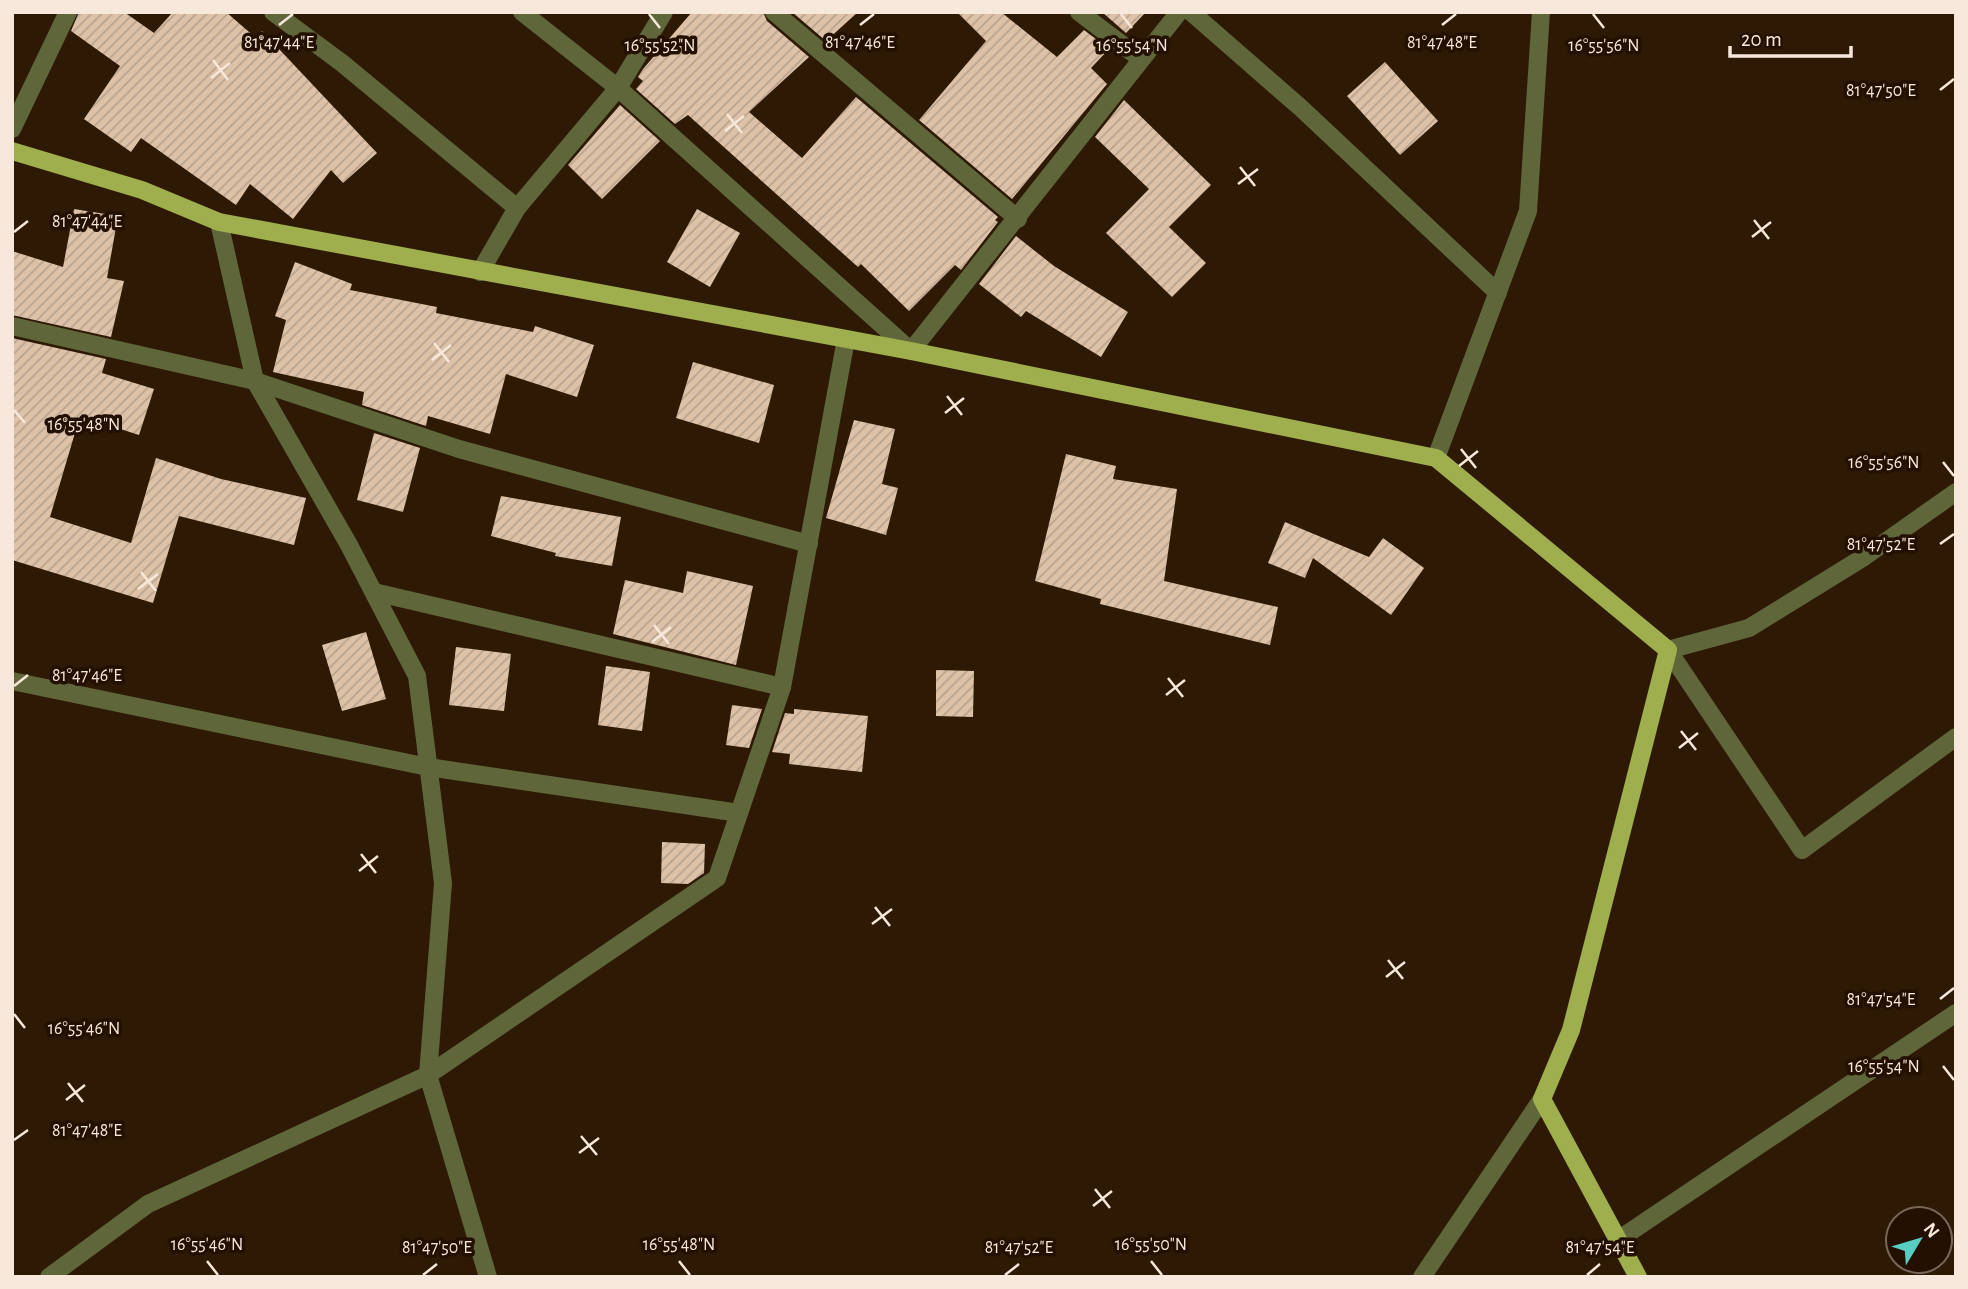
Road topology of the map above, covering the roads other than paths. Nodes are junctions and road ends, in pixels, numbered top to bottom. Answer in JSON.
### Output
{"nodes":[{"id":1,"x":68,"y":12,"type":"edge"},
{"id":2,"x":274,"y":12,"type":"edge"},
{"id":3,"x":522,"y":12,"type":"edge"},
{"id":4,"x":664,"y":12,"type":"edge"},
{"id":5,"x":774,"y":12,"type":"edge"},
{"id":6,"x":1079,"y":12,"type":"edge"},
{"id":7,"x":1179,"y":12,"type":"edge"},
{"id":8,"x":1191,"y":12,"type":"edge"},
{"id":9,"x":1541,"y":12,"type":"edge"},
{"id":10,"x":1141,"y":59,"type":"junction"},
{"id":11,"x":618,"y":88,"type":"junction"},
{"id":12,"x":12,"y":129,"type":"edge"},
{"id":13,"x":12,"y":151,"type":"edge"},
{"id":14,"x":517,"y":208,"type":"junction"},
{"id":15,"x":1018,"y":219,"type":"junction"},
{"id":16,"x":219,"y":222,"type":"junction"},
{"id":17,"x":480,"y":272,"type":"junction"},
{"id":18,"x":1497,"y":293,"type":"junction"},
{"id":19,"x":12,"y":326,"type":"edge"},
{"id":20,"x":846,"y":339,"type":"junction"},
{"id":21,"x":911,"y":351,"type":"junction"},
{"id":22,"x":255,"y":381,"type":"junction"},
{"id":23,"x":1436,"y":458,"type":"junction"},
{"id":24,"x":1956,"y":492,"type":"edge"},
{"id":25,"x":809,"y":544,"type":"junction"},
{"id":26,"x":374,"y":592,"type":"junction"},
{"id":27,"x":1668,"y":650,"type":"junction"},
{"id":28,"x":12,"y":681,"type":"edge"},
{"id":29,"x":782,"y":687,"type":"junction"},
{"id":30,"x":1956,"y":737,"type":"edge"},
{"id":31,"x":428,"y":767,"type":"junction"},
{"id":32,"x":739,"y":813,"type":"junction"},
{"id":33,"x":1956,"y":1013,"type":"edge"},
{"id":34,"x":428,"y":1075,"type":"junction"},
{"id":35,"x":1542,"y":1099,"type":"junction"},
{"id":36,"x":1618,"y":1240,"type":"junction"},
{"id":37,"x":49,"y":1277,"type":"edge"},
{"id":38,"x":488,"y":1277,"type":"edge"},
{"id":39,"x":1422,"y":1277,"type":"edge"},
{"id":40,"x":1638,"y":1277,"type":"edge"}],
"edges":[{"from":1,"to":12,"type":"street"},
{"from":2,"to":14,"type":"street"},
{"from":3,"to":11,"type":"street"},
{"from":4,"to":11,"type":"street"},
{"from":5,"to":15,"type":"street"},
{"from":6,"to":10,"type":"street"},
{"from":7,"to":10,"type":"street"},
{"from":8,"to":18,"type":"street"},
{"from":9,"to":18,"type":"street"},
{"from":10,"to":15,"type":"street"},
{"from":11,"to":14,"type":"street"},
{"from":11,"to":21,"type":"street"},
{"from":13,"to":16,"type":"main road"},
{"from":14,"to":17,"type":"street"},
{"from":15,"to":21,"type":"street"},
{"from":16,"to":17,"type":"main road"},
{"from":16,"to":22,"type":"street"},
{"from":17,"to":20,"type":"main road"},
{"from":18,"to":23,"type":"street"},
{"from":19,"to":22,"type":"street"},
{"from":20,"to":21,"type":"main road"},
{"from":20,"to":25,"type":"street"},
{"from":21,"to":23,"type":"main road"},
{"from":22,"to":25,"type":"street"},
{"from":22,"to":26,"type":"street"},
{"from":23,"to":27,"type":"main road"},
{"from":24,"to":27,"type":"street"},
{"from":25,"to":29,"type":"street"},
{"from":26,"to":29,"type":"street"},
{"from":26,"to":31,"type":"street"},
{"from":27,"to":30,"type":"street"},
{"from":27,"to":35,"type":"main road"},
{"from":28,"to":31,"type":"street"},
{"from":29,"to":32,"type":"street"},
{"from":31,"to":32,"type":"street"},
{"from":31,"to":34,"type":"street"},
{"from":32,"to":34,"type":"street"},
{"from":33,"to":36,"type":"street"},
{"from":34,"to":37,"type":"street"},
{"from":34,"to":38,"type":"street"},
{"from":35,"to":36,"type":"main road"},
{"from":35,"to":39,"type":"street"},
{"from":36,"to":40,"type":"main road"}]}
